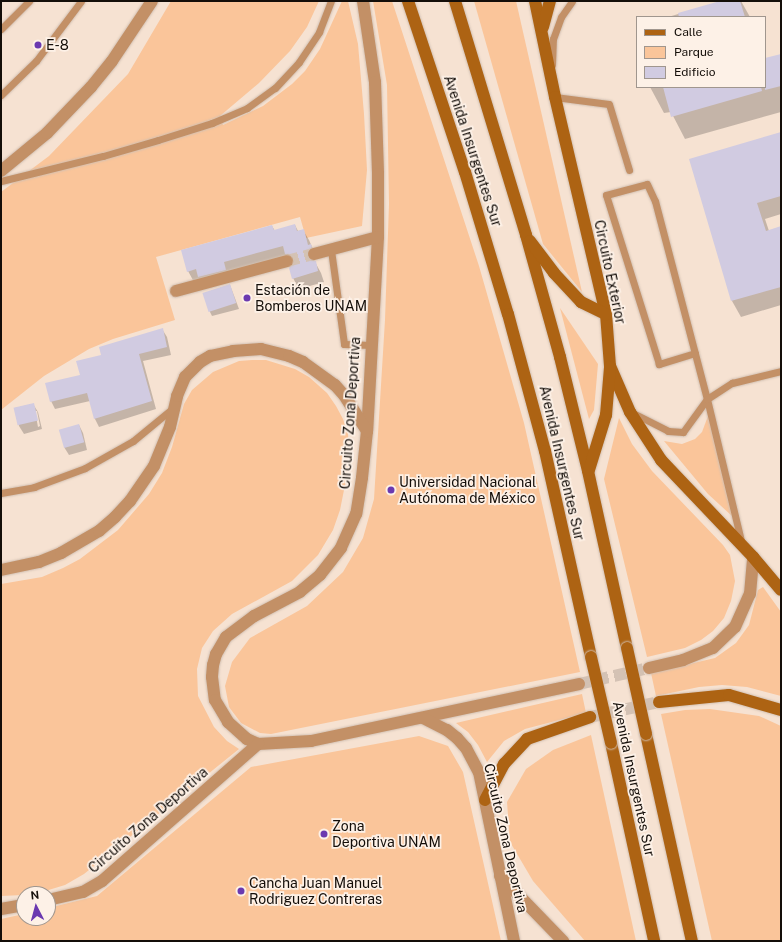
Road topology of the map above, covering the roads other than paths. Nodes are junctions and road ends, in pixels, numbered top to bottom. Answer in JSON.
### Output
{"nodes":[{"id":1,"x":28,"y":1,"type":"edge"},
{"id":2,"x":81,"y":1,"type":"edge"},
{"id":3,"x":152,"y":1,"type":"edge"},
{"id":4,"x":331,"y":1,"type":"edge"},
{"id":5,"x":363,"y":1,"type":"edge"},
{"id":6,"x":408,"y":1,"type":"edge"},
{"id":7,"x":455,"y":1,"type":"edge"},
{"id":8,"x":535,"y":1,"type":"edge"},
{"id":9,"x":550,"y":1,"type":"edge"},
{"id":10,"x":572,"y":1,"type":"edge"},
{"id":11,"x":1,"y":29,"type":"edge"},
{"id":12,"x":542,"y":32,"type":"junction"},
{"id":13,"x":553,"y":91,"type":"junction"},
{"id":14,"x":1,"y":95,"type":"edge"},
{"id":15,"x":629,"y":170,"type":"dead end"},
{"id":16,"x":1,"y":171,"type":"edge"},
{"id":17,"x":1,"y":181,"type":"edge"},
{"id":18,"x":526,"y":235,"type":"junction"},
{"id":19,"x":378,"y":237,"type":"junction"},
{"id":20,"x":331,"y":250,"type":"junction"},
{"id":21,"x":314,"y":254,"type":"tunnel mouth"},
{"id":22,"x":288,"y":261,"type":"tunnel mouth"},
{"id":23,"x":176,"y":291,"type":"dead end"},
{"id":24,"x":606,"y":314,"type":"junction"},
{"id":25,"x":371,"y":345,"type":"junction"},
{"id":26,"x":695,"y":353,"type":"junction"},
{"id":27,"x":610,"y":366,"type":"junction"},
{"id":28,"x":781,"y":371,"type":"edge"},
{"id":29,"x":707,"y":399,"type":"junction"},
{"id":30,"x":175,"y":406,"type":"junction"},
{"id":31,"x":630,"y":412,"type":"junction"},
{"id":32,"x":367,"y":431,"type":"junction"},
{"id":33,"x":588,"y":471,"type":"junction"},
{"id":34,"x":1,"y":493,"type":"edge"},
{"id":35,"x":742,"y":547,"type":"junction"},
{"id":36,"x":753,"y":556,"type":"junction"},
{"id":37,"x":1,"y":570,"type":"edge"},
{"id":38,"x":781,"y":589,"type":"edge"},
{"id":39,"x":649,"y":668,"type":"tunnel mouth"},
{"id":40,"x":579,"y":684,"type":"tunnel mouth"},
{"id":41,"x":659,"y":702,"type":"tunnel mouth"},
{"id":42,"x":781,"y":710,"type":"edge"},
{"id":43,"x":590,"y":717,"type":"tunnel mouth"},
{"id":44,"x":423,"y":718,"type":"junction"},
{"id":45,"x":258,"y":744,"type":"junction"},
{"id":46,"x":485,"y":800,"type":"junction"},
{"id":47,"x":499,"y":875,"type":"junction"},
{"id":48,"x":56,"y":898,"type":"edge"},
{"id":49,"x":16,"y":907,"type":"edge"},
{"id":50,"x":1,"y":910,"type":"edge"},
{"id":51,"x":514,"y":941,"type":"edge"},
{"id":52,"x":563,"y":941,"type":"edge"},
{"id":53,"x":654,"y":941,"type":"edge"},
{"id":54,"x":692,"y":941,"type":"edge"}],
"edges":[{"from":1,"to":11,"type":"lane"},
{"from":2,"to":14,"type":"lane"},
{"from":3,"to":16,"type":"street"},
{"from":4,"to":17,"type":"lane"},
{"from":5,"to":19,"type":"street","name":"Circuito Zona Deportiva"},
{"from":6,"to":53,"type":"main road","name":"Avenida Insurgentes Sur","bridge":true},
{"from":7,"to":18,"type":"main road","name":"Avenida Insurgentes Sur"},
{"from":8,"to":12,"type":"main road","name":"Circuito Exterior"},
{"from":9,"to":12,"type":"main road"},
{"from":10,"to":13,"type":"lane"},
{"from":12,"to":13,"type":"main road","name":"Circuito Exterior"},
{"from":13,"to":15,"type":"lane"},
{"from":13,"to":24,"type":"main road","name":"Circuito Exterior"},
{"from":18,"to":24,"type":"main road"},
{"from":18,"to":33,"type":"main road","name":"Avenida Insurgentes Sur"},
{"from":19,"to":20,"type":"street"},
{"from":19,"to":25,"type":"street","name":"Circuito Zona Deportiva"},
{"from":20,"to":21,"type":"street"},
{"from":20,"to":25,"type":"lane"},
{"from":22,"to":23,"type":"street"},
{"from":24,"to":27,"type":"main road","name":"Circuito Exterior"},
{"from":25,"to":32,"type":"street","name":"Circuito Zona Deportiva"},
{"from":26,"to":26,"type":"lane"},
{"from":26,"to":29,"type":"lane"},
{"from":27,"to":31,"type":"main road","name":"Circuito Exterior"},
{"from":27,"to":33,"type":"main road"},
{"from":28,"to":29,"type":"lane"},
{"from":29,"to":31,"type":"lane"},
{"from":29,"to":35,"type":"lane"},
{"from":30,"to":32,"type":"street"},
{"from":30,"to":34,"type":"lane"},
{"from":30,"to":37,"type":"street"},
{"from":31,"to":35,"type":"main road","name":"Circuito Exterior"},
{"from":32,"to":45,"type":"street","name":"Circuito Zona Deportiva"},
{"from":33,"to":54,"type":"main road","name":"Avenida Insurgentes Sur","bridge":true},
{"from":35,"to":36,"type":"main road","name":"Circuito Exterior"},
{"from":36,"to":38,"type":"main road","name":"Circuito Exterior"},
{"from":36,"to":39,"type":"street"},
{"from":40,"to":44,"type":"street"},
{"from":41,"to":42,"type":"main road"},
{"from":43,"to":46,"type":"main road"},
{"from":44,"to":45,"type":"street"},
{"from":44,"to":46,"type":"street","name":"Circuito Zona Deportiva"},
{"from":45,"to":48,"type":"street","name":"Circuito Zona Deportiva"},
{"from":46,"to":47,"type":"street","name":"Circuito Zona Deportiva"},
{"from":47,"to":51,"type":"street","name":"Circuito Zona Deportiva"},
{"from":47,"to":52,"type":"street"},
{"from":49,"to":50,"type":"street"}]}
